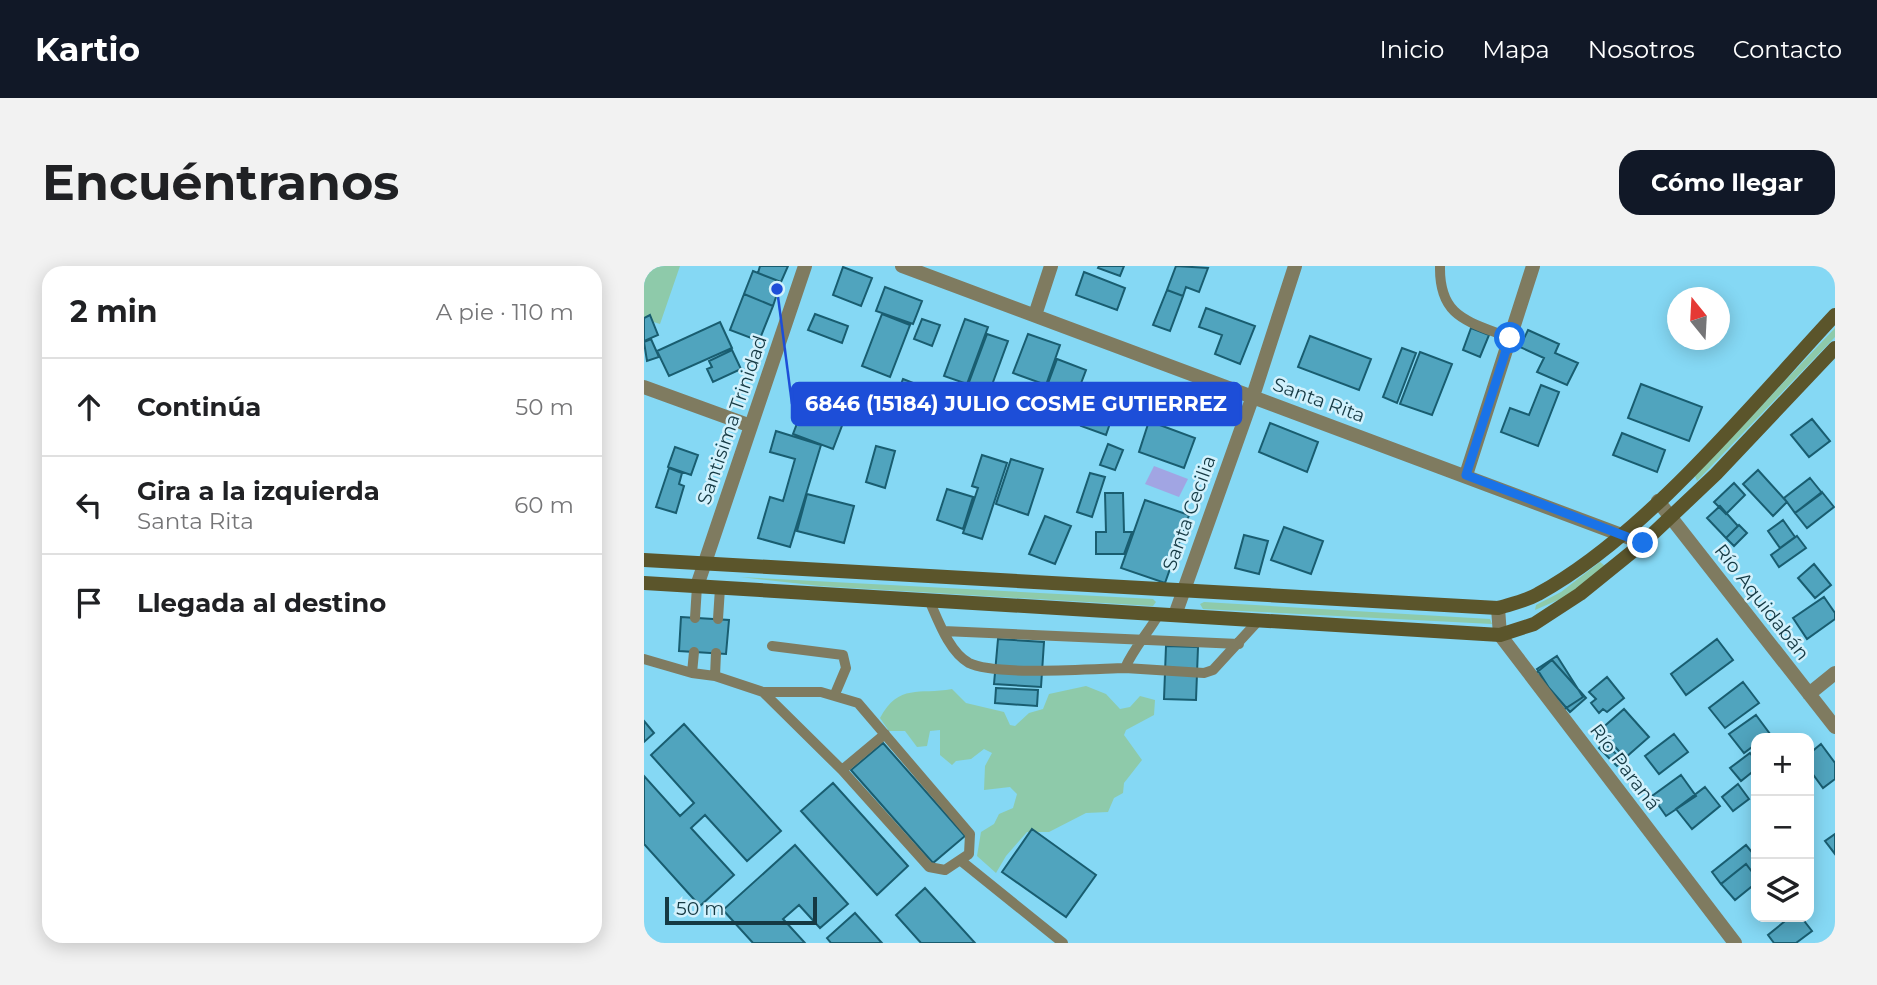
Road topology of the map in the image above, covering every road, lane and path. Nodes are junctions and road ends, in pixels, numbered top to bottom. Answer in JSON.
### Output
{"nodes":[{"id":1,"x":804,"y":266,"type":"edge"},
{"id":2,"x":902,"y":266,"type":"edge"},
{"id":3,"x":1051,"y":266,"type":"edge"},
{"id":4,"x":1295,"y":266,"type":"edge"},
{"id":5,"x":1440,"y":266,"type":"edge"},
{"id":6,"x":1533,"y":266,"type":"edge"},
{"id":7,"x":1035,"y":315,"type":"junction"},
{"id":8,"x":1835,"y":315,"type":"edge"},
{"id":9,"x":1510,"y":338,"type":"junction"},
{"id":10,"x":1835,"y":348,"type":"edge"},
{"id":11,"x":644,"y":387,"type":"edge"},
{"id":12,"x":1253,"y":396,"type":"junction"},
{"id":13,"x":751,"y":426,"type":"junction"},
{"id":14,"x":1466,"y":475,"type":"junction"},
{"id":15,"x":1658,"y":501,"type":"junction"},
{"id":16,"x":1671,"y":516,"type":"junction"},
{"id":17,"x":1621,"y":534,"type":"junction"},
{"id":18,"x":1643,"y":543,"type":"junction"},
{"id":19,"x":644,"y":560,"type":"edge"},
{"id":20,"x":704,"y":563,"type":"junction"},
{"id":21,"x":644,"y":583,"type":"edge"},
{"id":22,"x":697,"y":586,"type":"junction"},
{"id":23,"x":720,"y":588,"type":"junction"},
{"id":24,"x":1181,"y":591,"type":"junction"},
{"id":25,"x":929,"y":600,"type":"junction"},
{"id":26,"x":1498,"y":608,"type":"junction"},
{"id":27,"x":1159,"y":614,"type":"junction"},
{"id":28,"x":1175,"y":615,"type":"junction"},
{"id":29,"x":695,"y":618,"type":"dead end"},
{"id":30,"x":718,"y":619,"type":"dead end"},
{"id":31,"x":1259,"y":620,"type":"junction"},
{"id":32,"x":943,"y":631,"type":"junction"},
{"id":33,"x":1500,"y":635,"type":"junction"},
{"id":34,"x":1140,"y":641,"type":"junction"},
{"id":35,"x":1239,"y":644,"type":"junction"},
{"id":36,"x":772,"y":646,"type":"dead end"},
{"id":37,"x":694,"y":652,"type":"dead end"},
{"id":38,"x":716,"y":653,"type":"dead end"},
{"id":39,"x":644,"y":659,"type":"edge"},
{"id":40,"x":1125,"y":667,"type":"junction"},
{"id":41,"x":692,"y":673,"type":"junction"},
{"id":42,"x":1835,"y":673,"type":"edge"},
{"id":43,"x":715,"y":676,"type":"junction"},
{"id":44,"x":763,"y":692,"type":"junction"},
{"id":45,"x":835,"y":694,"type":"junction"},
{"id":46,"x":1809,"y":694,"type":"junction"},
{"id":47,"x":1835,"y":727,"type":"edge"},
{"id":48,"x":885,"y":734,"type":"junction"},
{"id":49,"x":842,"y":770,"type":"junction"},
{"id":50,"x":960,"y":860,"type":"junction"},
{"id":51,"x":1063,"y":943,"type":"edge"},
{"id":52,"x":1735,"y":943,"type":"edge"}],
"edges":[{"from":1,"to":13,"type":"street","name":"Santisima Trinidad"},
{"from":2,"to":7,"type":"street","name":"Santa Rita"},
{"from":3,"to":7,"type":"street"},
{"from":4,"to":12,"type":"street","name":"Santa Cecilia"},
{"from":5,"to":9,"type":"lane"},
{"from":6,"to":9,"type":"street"},
{"from":7,"to":12,"type":"street","name":"Santa Rita"},
{"from":8,"to":15,"type":"main road"},
{"from":9,"to":14,"type":"street"},
{"from":10,"to":16,"type":"main road"},
{"from":11,"to":13,"type":"street"},
{"from":12,"to":14,"type":"street","name":"Santa Rita"},
{"from":12,"to":24,"type":"street","name":"Santa Cecilia"},
{"from":13,"to":20,"type":"street","name":"Santisima Trinidad"},
{"from":14,"to":17,"type":"street","name":"Santa Rita"},
{"from":15,"to":16,"type":"street","name":"Río Aquidabán"},
{"from":15,"to":17,"type":"main road"},
{"from":16,"to":18,"type":"main road"},
{"from":16,"to":46,"type":"street","name":"Río Aquidabán"},
{"from":17,"to":18,"type":"street","name":"Santa Rita"},
{"from":17,"to":26,"type":"main road"},
{"from":18,"to":33,"type":"main road"},
{"from":19,"to":20,"type":"main road"},
{"from":20,"to":22,"type":"street","name":"Santisima Trinidad"},
{"from":20,"to":24,"type":"main road"},
{"from":21,"to":22,"type":"main road"},
{"from":22,"to":23,"type":"main road"},
{"from":22,"to":29,"type":"lane"},
{"from":23,"to":25,"type":"main road"},
{"from":23,"to":30,"type":"lane"},
{"from":24,"to":26,"type":"main road"},
{"from":24,"to":28,"type":"street","name":"Santa Cecilia"},
{"from":25,"to":27,"type":"main road"},
{"from":25,"to":32,"type":"lane"},
{"from":26,"to":33,"type":"street"},
{"from":27,"to":28,"type":"main road"},
{"from":27,"to":34,"type":"lane"},
{"from":28,"to":31,"type":"main road"},
{"from":31,"to":33,"type":"main road"},
{"from":31,"to":35,"type":"lane"},
{"from":32,"to":34,"type":"lane"},
{"from":32,"to":40,"type":"lane"},
{"from":33,"to":52,"type":"street","name":"Río Paraná"},
{"from":34,"to":35,"type":"lane"},
{"from":34,"to":40,"type":"lane"},
{"from":35,"to":40,"type":"lane"},
{"from":36,"to":45,"type":"lane"},
{"from":37,"to":41,"type":"lane"},
{"from":38,"to":43,"type":"lane"},
{"from":39,"to":41,"type":"lane"},
{"from":41,"to":43,"type":"lane"},
{"from":42,"to":46,"type":"street"},
{"from":43,"to":44,"type":"lane"},
{"from":44,"to":45,"type":"lane"},
{"from":44,"to":49,"type":"lane"},
{"from":45,"to":48,"type":"lane"},
{"from":46,"to":47,"type":"street","name":"Río Aquidabán"},
{"from":48,"to":49,"type":"lane"},
{"from":48,"to":50,"type":"lane"},
{"from":49,"to":50,"type":"lane"},
{"from":50,"to":51,"type":"lane"}]}
